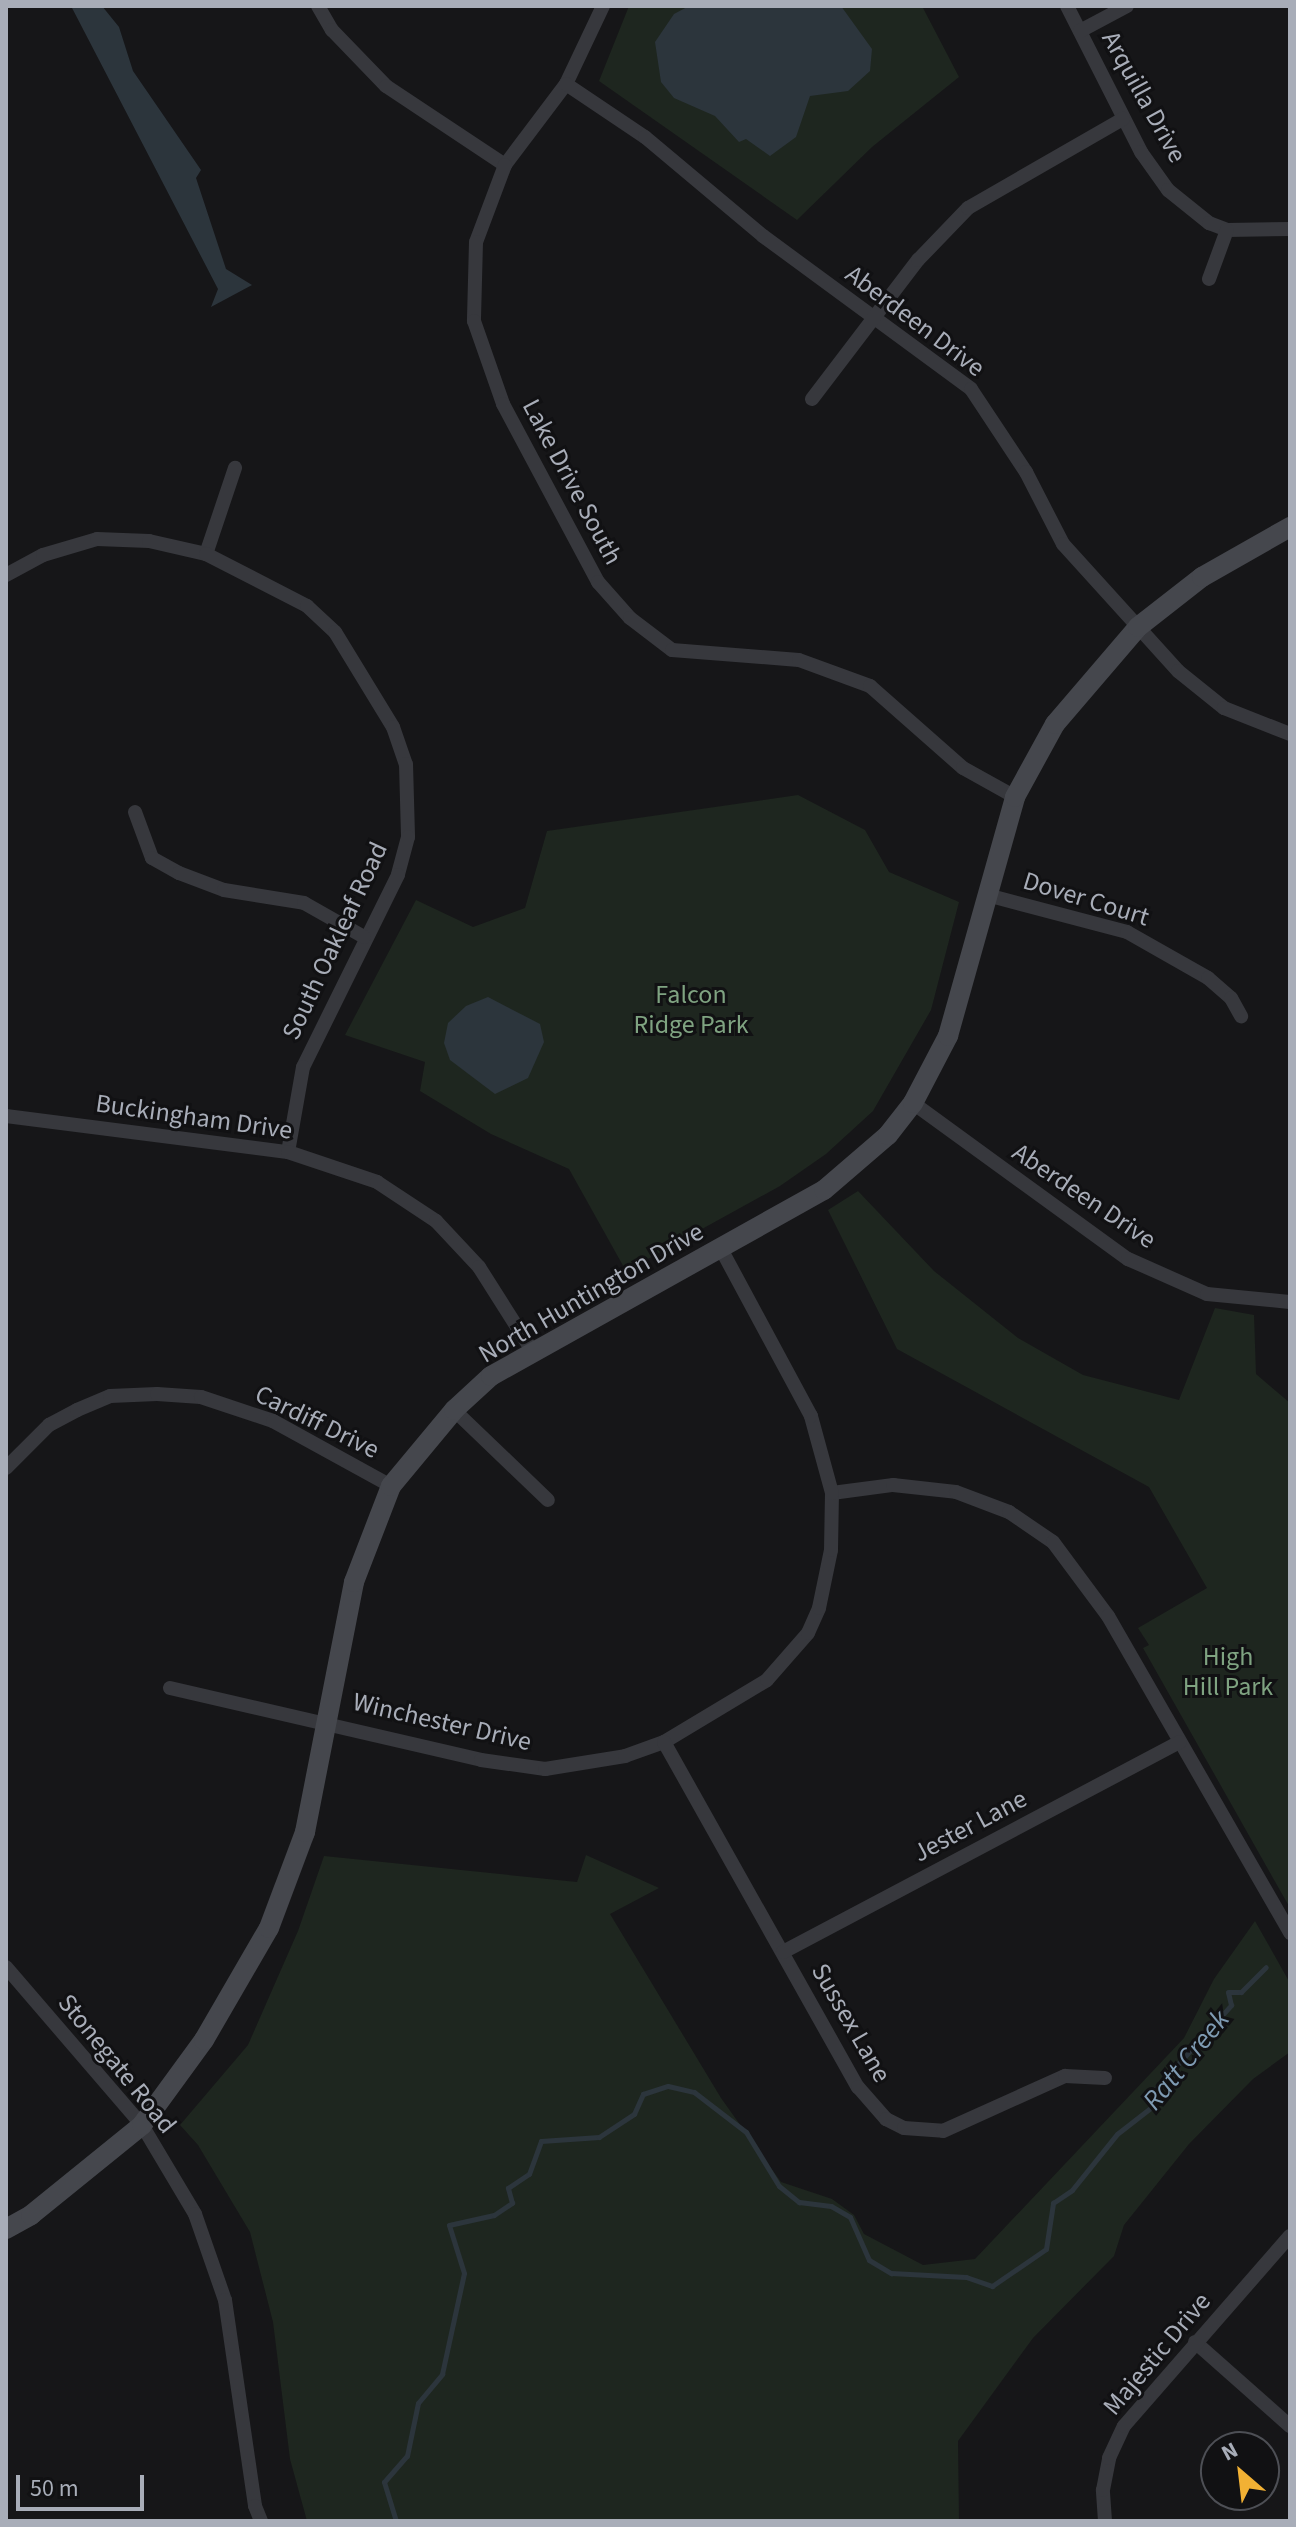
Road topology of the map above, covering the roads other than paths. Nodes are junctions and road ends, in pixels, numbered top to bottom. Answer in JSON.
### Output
{"nodes":[{"id":1,"x":318,"y":6,"type":"edge"},
{"id":2,"x":603,"y":6,"type":"edge"},
{"id":3,"x":1067,"y":6,"type":"edge"},
{"id":4,"x":1127,"y":6,"type":"edge"},
{"id":5,"x":1080,"y":31,"type":"junction"},
{"id":6,"x":566,"y":84,"type":"junction"},
{"id":7,"x":1123,"y":119,"type":"junction"},
{"id":8,"x":505,"y":165,"type":"junction"},
{"id":9,"x":1290,"y":229,"type":"edge"},
{"id":10,"x":1227,"y":230,"type":"junction"},
{"id":11,"x":1209,"y":279,"type":"dead end"},
{"id":12,"x":874,"y":317,"type":"junction"},
{"id":13,"x":812,"y":399,"type":"dead end"},
{"id":14,"x":235,"y":468,"type":"dead end"},
{"id":15,"x":1290,"y":527,"type":"edge"},
{"id":16,"x":206,"y":554,"type":"junction"},
{"id":17,"x":6,"y":575,"type":"edge"},
{"id":18,"x":1138,"y":627,"type":"junction"},
{"id":19,"x":1290,"y":734,"type":"edge"},
{"id":20,"x":1015,"y":797,"type":"junction"},
{"id":21,"x":135,"y":812,"type":"dead end"},
{"id":22,"x":987,"y":895,"type":"junction"},
{"id":23,"x":364,"y":937,"type":"junction"},
{"id":24,"x":1241,"y":1016,"type":"dead end"},
{"id":25,"x":913,"y":1103,"type":"junction"},
{"id":26,"x":6,"y":1116,"type":"edge"},
{"id":27,"x":288,"y":1152,"type":"junction"},
{"id":28,"x":721,"y":1249,"type":"junction"},
{"id":29,"x":1290,"y":1302,"type":"edge"},
{"id":30,"x":533,"y":1352,"type":"junction"},
{"id":31,"x":454,"y":1410,"type":"junction"},
{"id":32,"x":6,"y":1468,"type":"edge"},
{"id":33,"x":391,"y":1486,"type":"junction"},
{"id":34,"x":832,"y":1493,"type":"junction"},
{"id":35,"x":548,"y":1500,"type":"dead end"},
{"id":36,"x":170,"y":1688,"type":"dead end"},
{"id":37,"x":329,"y":1721,"type":"junction"},
{"id":38,"x":664,"y":1742,"type":"junction"},
{"id":39,"x":1180,"y":1742,"type":"junction"},
{"id":40,"x":1290,"y":1933,"type":"edge"},
{"id":41,"x":783,"y":1952,"type":"junction"},
{"id":42,"x":6,"y":1967,"type":"edge"},
{"id":43,"x":1105,"y":2078,"type":"dead end"},
{"id":44,"x":142,"y":2125,"type":"junction"},
{"id":45,"x":6,"y":2229,"type":"edge"},
{"id":46,"x":1290,"y":2236,"type":"edge"},
{"id":47,"x":1195,"y":2342,"type":"junction"},
{"id":48,"x":1290,"y":2426,"type":"edge"},
{"id":49,"x":261,"y":2521,"type":"edge"},
{"id":50,"x":1105,"y":2521,"type":"edge"}],
"edges":[{"from":1,"to":8,"type":"street"},
{"from":2,"to":6,"type":"street","name":"Lake Drive South"},
{"from":3,"to":5,"type":"street","name":"Arquilla Drive"},
{"from":4,"to":5,"type":"street"},
{"from":5,"to":7,"type":"street","name":"Arquilla Drive"},
{"from":6,"to":8,"type":"street","name":"Lake Drive South"},
{"from":6,"to":12,"type":"street","name":"Aberdeen Drive"},
{"from":7,"to":10,"type":"street","name":"Arquilla Drive"},
{"from":7,"to":12,"type":"street"},
{"from":8,"to":20,"type":"street","name":"Lake Drive South"},
{"from":9,"to":10,"type":"street"},
{"from":10,"to":11,"type":"street"},
{"from":12,"to":13,"type":"street"},
{"from":12,"to":18,"type":"street","name":"Aberdeen Drive"},
{"from":14,"to":16,"type":"street"},
{"from":15,"to":18,"type":"street","name":"North Huntington Drive"},
{"from":16,"to":17,"type":"street","name":"South Oakleaf Road"},
{"from":16,"to":23,"type":"street","name":"South Oakleaf Road"},
{"from":18,"to":19,"type":"street","name":"Aberdeen Drive"},
{"from":18,"to":20,"type":"street","name":"North Huntington Drive"},
{"from":20,"to":22,"type":"street","name":"North Huntington Drive"},
{"from":21,"to":23,"type":"street"},
{"from":22,"to":24,"type":"street","name":"Dover Court"},
{"from":22,"to":25,"type":"street","name":"North Huntington Drive"},
{"from":23,"to":27,"type":"street","name":"South Oakleaf Road"},
{"from":25,"to":28,"type":"street","name":"North Huntington Drive"},
{"from":25,"to":29,"type":"street","name":"Aberdeen Drive"},
{"from":26,"to":27,"type":"street","name":"Buckingham Drive"},
{"from":27,"to":30,"type":"street","name":"Buckingham Drive"},
{"from":28,"to":30,"type":"street","name":"North Huntington Drive"},
{"from":28,"to":34,"type":"street","name":"Winchester Drive"},
{"from":30,"to":31,"type":"street","name":"North Huntington Drive"},
{"from":31,"to":33,"type":"street","name":"North Huntington Drive"},
{"from":31,"to":35,"type":"street"},
{"from":32,"to":33,"type":"street","name":"Cardiff Drive"},
{"from":33,"to":37,"type":"street","name":"North Huntington Drive"},
{"from":34,"to":38,"type":"street","name":"Winchester Drive"},
{"from":34,"to":39,"type":"street"},
{"from":36,"to":37,"type":"street","name":"Winchester Drive"},
{"from":37,"to":38,"type":"street","name":"Winchester Drive"},
{"from":37,"to":44,"type":"street","name":"North Huntington Drive"},
{"from":38,"to":41,"type":"street","name":"Sussex Lane"},
{"from":39,"to":40,"type":"street"},
{"from":39,"to":41,"type":"street","name":"Jester Lane"},
{"from":41,"to":43,"type":"street","name":"Sussex Lane"},
{"from":42,"to":44,"type":"street","name":"Stonegate Road"},
{"from":44,"to":45,"type":"street","name":"North Huntington Drive"},
{"from":44,"to":49,"type":"street","name":"Stonegate Road"},
{"from":46,"to":47,"type":"street","name":"Majestic Drive"},
{"from":47,"to":48,"type":"street"},
{"from":47,"to":50,"type":"street","name":"Majestic Drive"}]}
